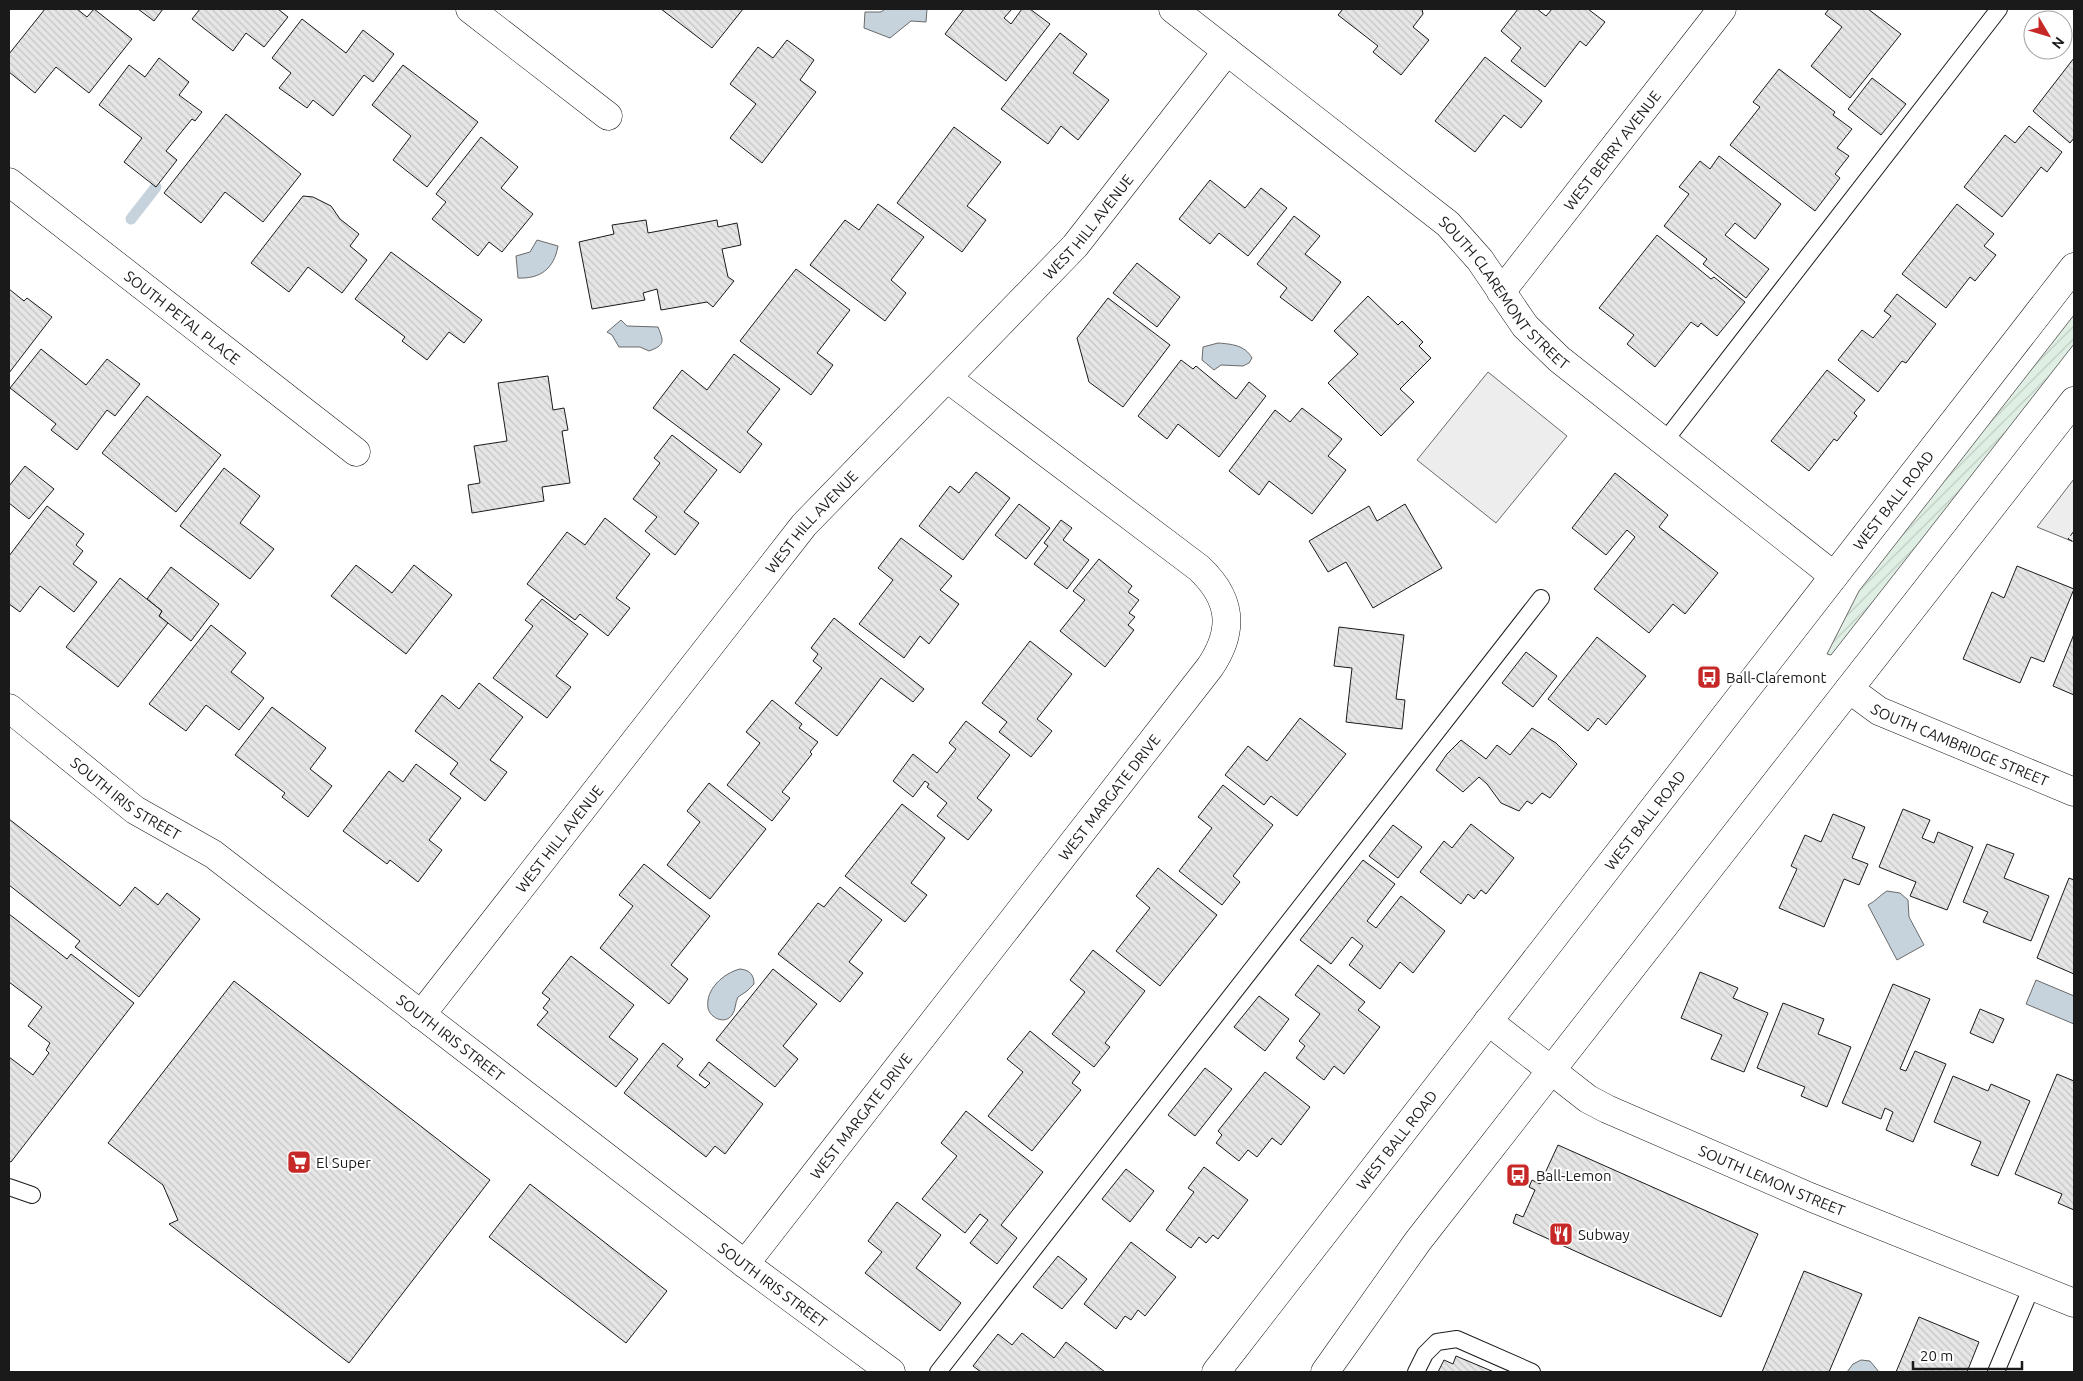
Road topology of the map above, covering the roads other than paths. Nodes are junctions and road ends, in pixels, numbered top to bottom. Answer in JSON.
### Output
{"nodes":[{"id":1,"x":470,"y":9,"type":"edge"},
{"id":2,"x":1173,"y":9,"type":"edge"},
{"id":3,"x":1722,"y":9,"type":"edge"},
{"id":4,"x":1999,"y":9,"type":"edge"},
{"id":5,"x":1226,"y":51,"type":"junction"},
{"id":6,"x":608,"y":116,"type":"dead end"},
{"id":7,"x":9,"y":182,"type":"edge"},
{"id":8,"x":2074,"y":267,"type":"edge"},
{"id":9,"x":1501,"y":292,"type":"junction"},
{"id":10,"x":947,"y":378,"type":"junction"},
{"id":11,"x":2074,"y":401,"type":"edge"},
{"id":12,"x":1664,"y":442,"type":"junction"},
{"id":13,"x":356,"y":452,"type":"dead end"},
{"id":14,"x":1834,"y":576,"type":"junction"},
{"id":15,"x":1541,"y":598,"type":"dead end"},
{"id":16,"x":1850,"y":689,"type":"junction"},
{"id":17,"x":9,"y":708,"type":"edge"},
{"id":18,"x":2074,"y":792,"type":"edge"},
{"id":19,"x":421,"y":1015,"type":"junction"},
{"id":20,"x":1488,"y":1021,"type":"junction"},
{"id":21,"x":1552,"y":1070,"type":"junction"},
{"id":22,"x":9,"y":1187,"type":"edge"},
{"id":23,"x":32,"y":1196,"type":"dead end"},
{"id":24,"x":745,"y":1264,"type":"junction"},
{"id":25,"x":2032,"y":1286,"type":"junction"},
{"id":26,"x":2074,"y":1304,"type":"edge"},
{"id":27,"x":891,"y":1372,"type":"edge"},
{"id":28,"x":938,"y":1372,"type":"edge"},
{"id":29,"x":1216,"y":1372,"type":"edge"},
{"id":30,"x":1325,"y":1372,"type":"edge"},
{"id":31,"x":1416,"y":1372,"type":"edge"},
{"id":32,"x":1532,"y":1372,"type":"edge"},
{"id":33,"x":1996,"y":1372,"type":"edge"}],
"edges":[{"from":1,"to":6,"type":"street"},
{"from":2,"to":5,"type":"street","name":"SOUTH CLAREMONT STREET"},
{"from":3,"to":9,"type":"street","name":"WEST BERRY AVENUE"},
{"from":4,"to":12,"type":"lane"},
{"from":5,"to":9,"type":"street","name":"SOUTH CLAREMONT STREET"},
{"from":5,"to":10,"type":"street","name":"WEST HILL AVENUE"},
{"from":7,"to":13,"type":"street","name":"SOUTH PETAL PLACE"},
{"from":8,"to":14,"type":"street","name":"WEST BALL ROAD"},
{"from":9,"to":12,"type":"street","name":"SOUTH CLAREMONT STREET"},
{"from":10,"to":19,"type":"street","name":"WEST HILL AVENUE"},
{"from":10,"to":24,"type":"street","name":"WEST MARGATE DRIVE"},
{"from":11,"to":16,"type":"street"},
{"from":12,"to":14,"type":"street","name":"SOUTH CLAREMONT STREET"},
{"from":14,"to":20,"type":"street","name":"WEST BALL ROAD"},
{"from":15,"to":28,"type":"lane"},
{"from":16,"to":18,"type":"street","name":"SOUTH CAMBRIDGE STREET"},
{"from":16,"to":21,"type":"street"},
{"from":17,"to":19,"type":"street","name":"SOUTH IRIS STREET"},
{"from":19,"to":24,"type":"street","name":"SOUTH IRIS STREET"},
{"from":20,"to":21,"type":"street","name":"SOUTH LEMON STREET"},
{"from":20,"to":29,"type":"street","name":"WEST BALL ROAD"},
{"from":21,"to":25,"type":"street","name":"SOUTH LEMON STREET"},
{"from":21,"to":30,"type":"street"},
{"from":22,"to":23,"type":"lane"},
{"from":24,"to":27,"type":"street","name":"SOUTH IRIS STREET"},
{"from":25,"to":26,"type":"street","name":"SOUTH LEMON STREET"},
{"from":25,"to":33,"type":"lane"},
{"from":31,"to":32,"type":"lane"}]}
